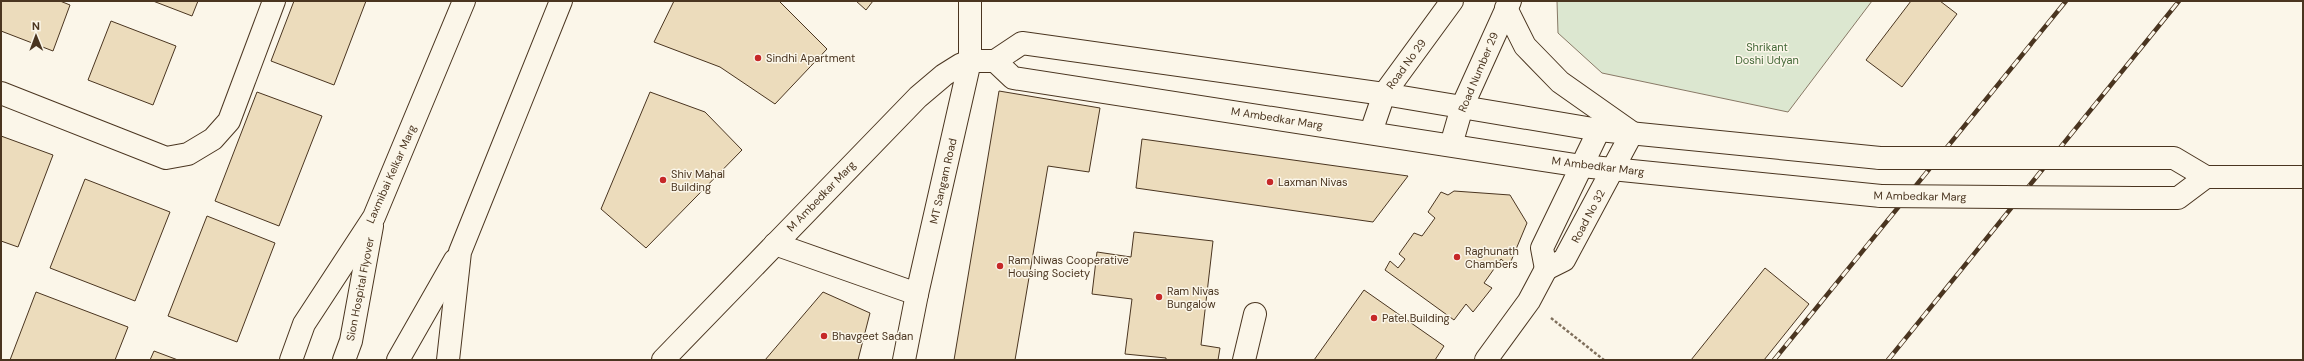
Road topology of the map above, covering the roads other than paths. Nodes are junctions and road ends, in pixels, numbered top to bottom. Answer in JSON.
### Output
{"nodes":[{"id":1,"x":274,"y":1,"type":"edge"},
{"id":2,"x":464,"y":1,"type":"edge"},
{"id":3,"x":561,"y":1,"type":"edge"},
{"id":4,"x":970,"y":1,"type":"edge"},
{"id":5,"x":1452,"y":1,"type":"edge"},
{"id":6,"x":1508,"y":5,"type":"edge"},
{"id":7,"x":970,"y":61,"type":"junction"},
{"id":8,"x":995,"y":61,"type":"junction"},
{"id":9,"x":1,"y":93,"type":"edge"},
{"id":10,"x":1384,"y":94,"type":"junction"},
{"id":11,"x":1462,"y":107,"type":"junction"},
{"id":12,"x":1599,"y":130,"type":"junction"},
{"id":13,"x":1371,"y":132,"type":"junction"},
{"id":14,"x":1632,"y":133,"type":"junction"},
{"id":15,"x":1451,"y":144,"type":"junction"},
{"id":16,"x":1582,"y":166,"type":"junction"},
{"id":17,"x":1613,"y":169,"type":"junction"},
{"id":18,"x":2206,"y":177,"type":"junction"},
{"id":19,"x":2303,"y":177,"type":"edge"},
{"id":20,"x":374,"y":217,"type":"junction"},
{"id":21,"x":775,"y":244,"type":"junction"},
{"id":22,"x":460,"y":252,"type":"junction"},
{"id":23,"x":1546,"y":269,"type":"junction"},
{"id":24,"x":917,"y":294,"type":"junction"},
{"id":25,"x":1255,"y":314,"type":"dead end"},
{"id":26,"x":348,"y":350,"type":"edge"},
{"id":27,"x":399,"y":359,"type":"edge"},
{"id":28,"x":291,"y":360,"type":"edge"},
{"id":29,"x":448,"y":360,"type":"edge"},
{"id":30,"x":663,"y":360,"type":"edge"},
{"id":31,"x":904,"y":360,"type":"edge"},
{"id":32,"x":1244,"y":360,"type":"edge"},
{"id":33,"x":1486,"y":360,"type":"edge"}],
"edges":[{"from":1,"to":9,"type":"main road"},
{"from":2,"to":20,"type":"main road","name":"Laxmibai Kelkar Marg"},
{"from":3,"to":22,"type":"main road"},
{"from":4,"to":7,"type":"main road","name":"MT Sangam Road"},
{"from":5,"to":10,"type":"main road","name":"Road No 29"},
{"from":6,"to":11,"type":"main road","name":"Road Number 29"},
{"from":6,"to":14,"type":"main road"},
{"from":7,"to":8,"type":"main road","name":"M Ambedkar Marg"},
{"from":7,"to":21,"type":"main road","name":"M Ambedkar Marg"},
{"from":7,"to":24,"type":"main road","name":"MT Sangam Road"},
{"from":8,"to":10,"type":"main road"},
{"from":8,"to":13,"type":"main road","name":"M Ambedkar Marg"},
{"from":10,"to":11,"type":"main road"},
{"from":10,"to":13,"type":"main road","name":"Road No 29"},
{"from":11,"to":12,"type":"main road"},
{"from":11,"to":15,"type":"main road","name":"Road Number 29"},
{"from":12,"to":14,"type":"main road"},
{"from":12,"to":16,"type":"main road"},
{"from":13,"to":15,"type":"main road","name":"M Ambedkar Marg"},
{"from":14,"to":17,"type":"main road","name":"Road No 32"},
{"from":14,"to":18,"type":"main road","bridge":true},
{"from":15,"to":16,"type":"main road","name":"M Ambedkar Marg"},
{"from":16,"to":17,"type":"main road","name":"M Ambedkar Marg"},
{"from":16,"to":23,"type":"main road"},
{"from":17,"to":18,"type":"main road","name":"M Ambedkar Marg","bridge":true},
{"from":17,"to":23,"type":"main road","name":"Road No 32"},
{"from":18,"to":19,"type":"main road"},
{"from":20,"to":26,"type":"main road","name":"Sion Hospital Flyover"},
{"from":20,"to":28,"type":"main road","name":"Laxmibai Kelkar Marg"},
{"from":21,"to":24,"type":"main road"},
{"from":21,"to":30,"type":"main road","name":"M Ambedkar Marg"},
{"from":22,"to":27,"type":"main road"},
{"from":22,"to":29,"type":"main road"},
{"from":23,"to":33,"type":"main road"},
{"from":24,"to":31,"type":"main road","name":"MT Sangam Road"},
{"from":25,"to":32,"type":"main road"}]}
